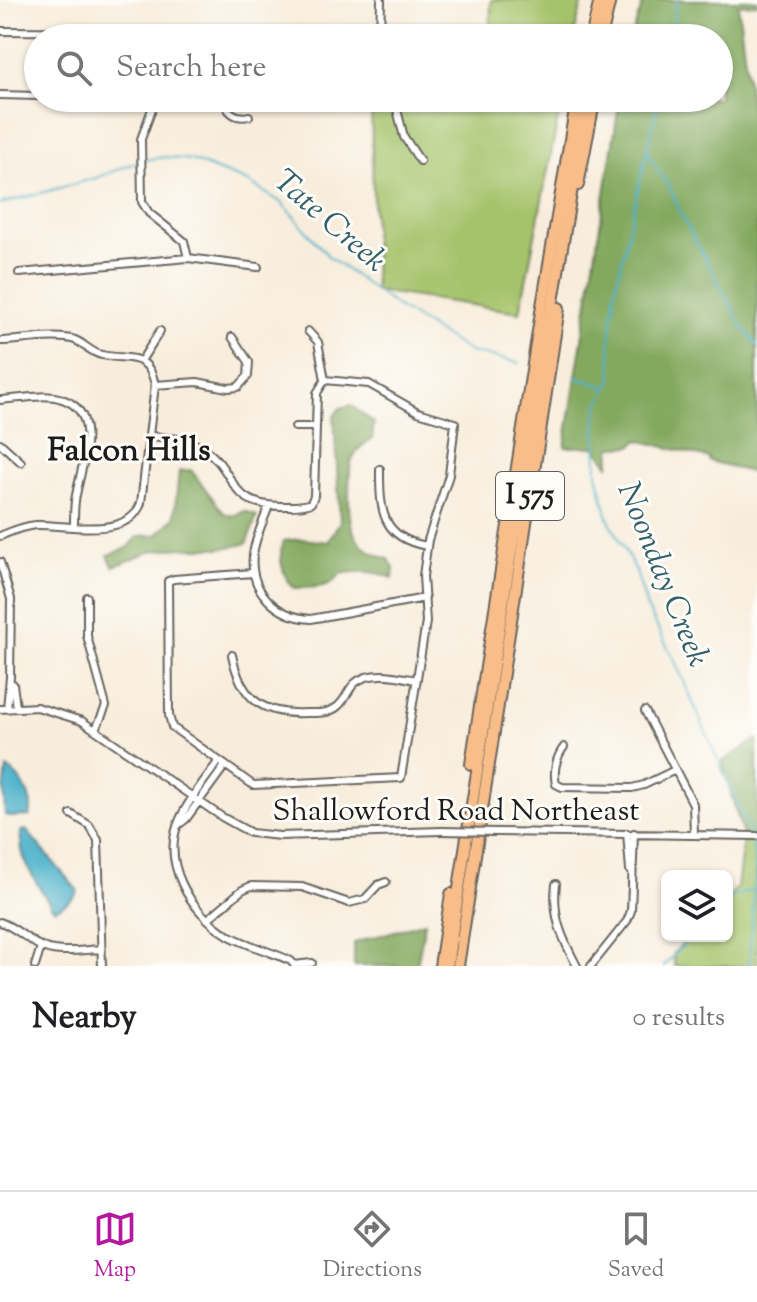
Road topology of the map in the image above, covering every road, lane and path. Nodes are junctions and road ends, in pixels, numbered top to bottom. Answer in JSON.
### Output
{"nodes":[{"id":1,"x":381,"y":0,"type":"edge"},
{"id":2,"x":600,"y":0,"type":"edge"},
{"id":3,"x":610,"y":0,"type":"edge"},
{"id":4,"x":617,"y":0,"type":"edge"},
{"id":5,"x":380,"y":24,"type":"edge"},
{"id":6,"x":594,"y":24,"type":"edge"},
{"id":7,"x":604,"y":24,"type":"edge"},
{"id":8,"x":611,"y":24,"type":"edge"},
{"id":9,"x":0,"y":31,"type":"edge"},
{"id":10,"x":24,"y":32,"type":"edge"},
{"id":11,"x":0,"y":95,"type":"edge"},
{"id":12,"x":24,"y":96,"type":"edge"},
{"id":13,"x":151,"y":112,"type":"edge"},
{"id":14,"x":229,"y":112,"type":"edge"},
{"id":15,"x":398,"y":112,"type":"edge"},
{"id":16,"x":575,"y":112,"type":"edge"},
{"id":17,"x":585,"y":112,"type":"edge"},
{"id":18,"x":592,"y":112,"type":"edge"},
{"id":19,"x":249,"y":116,"type":"dead end"},
{"id":20,"x":420,"y":161,"type":"dead end"},
{"id":21,"x":188,"y":258,"type":"junction"},
{"id":22,"x":258,"y":267,"type":"dead end"},
{"id":23,"x":19,"y":273,"type":"dead end"},
{"id":24,"x":160,"y":331,"type":"dead end"},
{"id":25,"x":308,"y":331,"type":"dead end"},
{"id":26,"x":232,"y":337,"type":"dead end"},
{"id":27,"x":0,"y":341,"type":"edge"},
{"id":28,"x":141,"y":361,"type":"junction"},
{"id":29,"x":325,"y":380,"type":"junction"},
{"id":30,"x":155,"y":385,"type":"junction"},
{"id":31,"x":0,"y":400,"type":"edge"},
{"id":32,"x":295,"y":427,"type":"dead end"},
{"id":33,"x":315,"y":427,"type":"junction"},
{"id":34,"x":149,"y":436,"type":"junction"},
{"id":35,"x":0,"y":443,"type":"edge"},
{"id":36,"x":21,"y":462,"type":"dead end"},
{"id":37,"x":380,"y":469,"type":"dead end"},
{"id":38,"x":269,"y":506,"type":"junction"},
{"id":39,"x":74,"y":526,"type":"junction"},
{"id":40,"x":0,"y":536,"type":"edge"},
{"id":41,"x":427,"y":546,"type":"junction"},
{"id":42,"x":0,"y":562,"type":"edge"},
{"id":43,"x":253,"y":573,"type":"junction"},
{"id":44,"x":87,"y":597,"type":"dead end"},
{"id":45,"x":425,"y":598,"type":"junction"},
{"id":46,"x":232,"y":655,"type":"dead end"},
{"id":47,"x":10,"y":677,"type":"junction"},
{"id":48,"x":416,"y":680,"type":"junction"},
{"id":49,"x":500,"y":692,"type":"junction"},
{"id":50,"x":16,"y":707,"type":"junction"},
{"id":51,"x":3,"y":708,"type":"edge"},
{"id":52,"x":645,"y":711,"type":"dead end"},
{"id":53,"x":96,"y":729,"type":"junction"},
{"id":54,"x":564,"y":747,"type":"dead end"},
{"id":55,"x":221,"y":764,"type":"junction"},
{"id":56,"x":675,"y":770,"type":"junction"},
{"id":57,"x":196,"y":799,"type":"junction"},
{"id":58,"x":71,"y":814,"type":"dead end"},
{"id":59,"x":630,"y":833,"type":"junction"},
{"id":60,"x":694,"y":834,"type":"junction"},
{"id":61,"x":757,"y":836,"type":"edge"},
{"id":62,"x":386,"y":882,"type":"dead end"},
{"id":63,"x":556,"y":884,"type":"dead end"},
{"id":64,"x":208,"y":919,"type":"junction"},
{"id":65,"x":0,"y":922,"type":"edge"},
{"id":66,"x":41,"y":947,"type":"junction"},
{"id":67,"x":101,"y":949,"type":"junction"},
{"id":68,"x":312,"y":963,"type":"dead end"},
{"id":69,"x":294,"y":965,"type":"edge"},
{"id":70,"x":35,"y":966,"type":"edge"},
{"id":71,"x":102,"y":966,"type":"edge"},
{"id":72,"x":440,"y":966,"type":"edge"},
{"id":73,"x":449,"y":966,"type":"edge"},
{"id":74,"x":458,"y":966,"type":"edge"},
{"id":75,"x":577,"y":966,"type":"edge"},
{"id":76,"x":591,"y":966,"type":"edge"}],
"edges":[{"from":1,"to":5,"type":"street"},
{"from":2,"to":6,"type":"highway"},
{"from":3,"to":7,"type":"highway"},
{"from":4,"to":8,"type":"highway"},
{"from":9,"to":10,"type":"street"},
{"from":11,"to":12,"type":"street"},
{"from":13,"to":21,"type":"street"},
{"from":14,"to":19,"type":"street"},
{"from":15,"to":20,"type":"street"},
{"from":16,"to":72,"type":"highway","number":"I 575"},
{"from":17,"to":73,"type":"highway"},
{"from":18,"to":49,"type":"highway","number":"I 575"},
{"from":21,"to":22,"type":"street"},
{"from":21,"to":23,"type":"street"},
{"from":24,"to":28,"type":"street"},
{"from":25,"to":29,"type":"street"},
{"from":26,"to":30,"type":"street"},
{"from":27,"to":28,"type":"street"},
{"from":28,"to":30,"type":"street"},
{"from":29,"to":33,"type":"street"},
{"from":29,"to":41,"type":"street"},
{"from":30,"to":34,"type":"street"},
{"from":31,"to":39,"type":"street"},
{"from":32,"to":33,"type":"street"},
{"from":33,"to":38,"type":"street"},
{"from":34,"to":38,"type":"street"},
{"from":34,"to":39,"type":"street"},
{"from":35,"to":36,"type":"street"},
{"from":37,"to":41,"type":"street"},
{"from":38,"to":43,"type":"street"},
{"from":39,"to":40,"type":"street"},
{"from":41,"to":45,"type":"street"},
{"from":42,"to":47,"type":"street"},
{"from":43,"to":45,"type":"street"},
{"from":43,"to":55,"type":"street"},
{"from":44,"to":53,"type":"street"},
{"from":45,"to":48,"type":"street"},
{"from":46,"to":48,"type":"street"},
{"from":47,"to":50,"type":"street"},
{"from":47,"to":51,"type":"street"},
{"from":48,"to":55,"type":"street"},
{"from":49,"to":73,"type":"highway"},
{"from":49,"to":74,"type":"highway","number":"I 575"},
{"from":50,"to":51,"type":"street","name":"Shallowford Road Northeast"},
{"from":50,"to":53,"type":"street","name":"Shallowford Road Northeast"},
{"from":52,"to":56,"type":"street"},
{"from":53,"to":57,"type":"street","name":"Shallowford Road Northeast"},
{"from":54,"to":56,"type":"street"},
{"from":55,"to":57,"type":"street"},
{"from":56,"to":60,"type":"street"},
{"from":57,"to":59,"type":"street","name":"Shallowford Road Northeast","bridge":true},
{"from":57,"to":64,"type":"street"},
{"from":58,"to":67,"type":"street"},
{"from":59,"to":60,"type":"street","name":"Shallowford Road Northeast"},
{"from":59,"to":76,"type":"street"},
{"from":60,"to":61,"type":"street","name":"Shallowford Road Northeast"},
{"from":62,"to":64,"type":"street"},
{"from":63,"to":75,"type":"street"},
{"from":64,"to":69,"type":"street"},
{"from":65,"to":66,"type":"street"},
{"from":66,"to":67,"type":"street"},
{"from":66,"to":70,"type":"street"},
{"from":67,"to":71,"type":"street"},
{"from":68,"to":69,"type":"street"}]}
